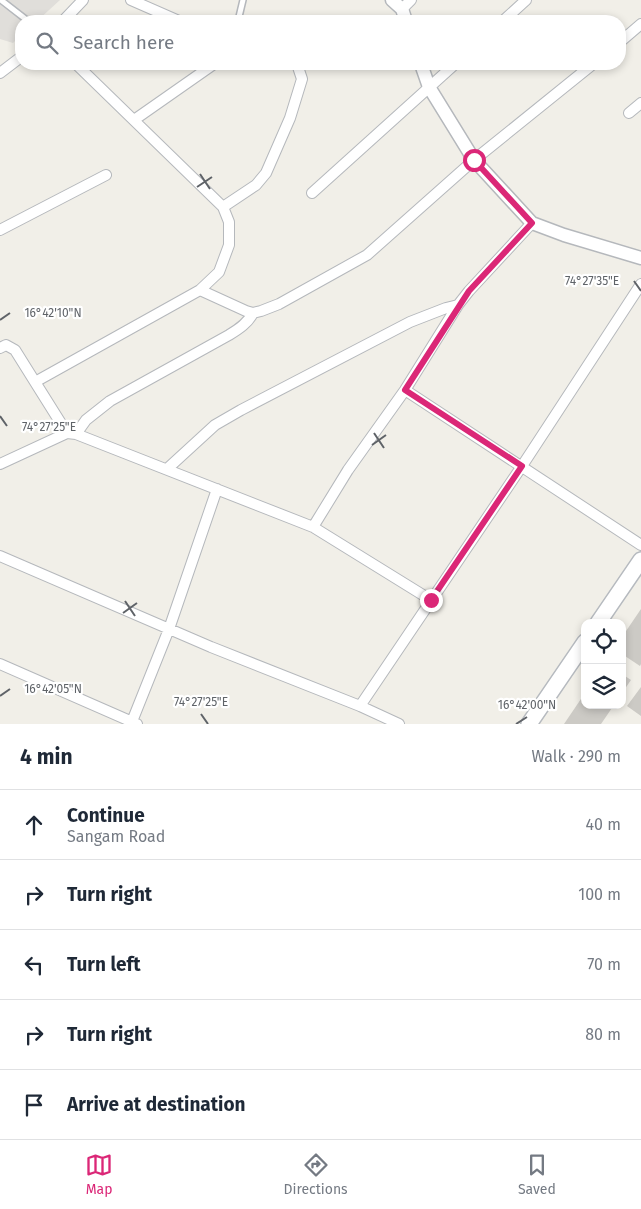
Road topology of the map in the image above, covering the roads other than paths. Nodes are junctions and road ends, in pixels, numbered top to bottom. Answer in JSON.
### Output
{"nodes":[{"id":1,"x":1,"y":0,"type":"edge"},
{"id":2,"x":83,"y":0,"type":"edge"},
{"id":3,"x":131,"y":0,"type":"edge"},
{"id":4,"x":242,"y":0,"type":"edge"},
{"id":5,"x":411,"y":0,"type":"edge"},
{"id":6,"x":526,"y":0,"type":"edge"},
{"id":7,"x":400,"y":10,"type":"edge"},
{"id":8,"x":20,"y":15,"type":"edge"},
{"id":9,"x":69,"y":15,"type":"edge"},
{"id":10,"x":165,"y":15,"type":"edge"},
{"id":11,"x":239,"y":15,"type":"edge"},
{"id":12,"x":510,"y":15,"type":"edge"},
{"id":13,"x":641,"y":24,"type":"edge"},
{"id":14,"x":626,"y":37,"type":"edge"},
{"id":15,"x":15,"y":62,"type":"edge"},
{"id":16,"x":82,"y":70,"type":"edge"},
{"id":17,"x":205,"y":70,"type":"edge"},
{"id":18,"x":299,"y":70,"type":"edge"},
{"id":19,"x":422,"y":70,"type":"edge"},
{"id":20,"x":448,"y":70,"type":"edge"},
{"id":21,"x":585,"y":70,"type":"edge"},
{"id":22,"x":0,"y":74,"type":"edge"},
{"id":23,"x":429,"y":87,"type":"junction"},
{"id":24,"x":641,"y":103,"type":"edge"},
{"id":25,"x":630,"y":114,"type":"dead end"},
{"id":26,"x":134,"y":120,"type":"junction"},
{"id":27,"x":474,"y":160,"type":"junction"},
{"id":28,"x":106,"y":175,"type":"dead end"},
{"id":29,"x":312,"y":193,"type":"dead end"},
{"id":30,"x":223,"y":207,"type":"junction"},
{"id":31,"x":532,"y":223,"type":"junction"},
{"id":32,"x":0,"y":230,"type":"edge"},
{"id":33,"x":641,"y":258,"type":"edge"},
{"id":34,"x":641,"y":284,"type":"edge"},
{"id":35,"x":200,"y":290,"type":"junction"},
{"id":36,"x":458,"y":305,"type":"junction"},
{"id":37,"x":253,"y":313,"type":"junction"},
{"id":38,"x":0,"y":348,"type":"edge"},
{"id":39,"x":35,"y":382,"type":"junction"},
{"id":40,"x":405,"y":390,"type":"junction"},
{"id":41,"x":71,"y":433,"type":"junction"},
{"id":42,"x":0,"y":464,"type":"edge"},
{"id":43,"x":522,"y":466,"type":"junction"},
{"id":44,"x":167,"y":469,"type":"junction"},
{"id":45,"x":217,"y":489,"type":"junction"},
{"id":46,"x":312,"y":527,"type":"junction"},
{"id":47,"x":641,"y":545,"type":"edge"},
{"id":48,"x":0,"y":556,"type":"edge"},
{"id":49,"x":641,"y":560,"type":"edge"},
{"id":50,"x":431,"y":600,"type":"junction"},
{"id":51,"x":601,"y":619,"type":"edge"},
{"id":52,"x":169,"y":629,"type":"junction"},
{"id":53,"x":581,"y":648,"type":"edge"},
{"id":54,"x":0,"y":664,"type":"edge"},
{"id":55,"x":360,"y":706,"type":"junction"},
{"id":56,"x":134,"y":723,"type":"edge"},
{"id":57,"x":398,"y":724,"type":"edge"},
{"id":58,"x":529,"y":724,"type":"edge"}],
"edges":[{"from":1,"to":8,"type":"lane"},
{"from":2,"to":9,"type":"street"},
{"from":3,"to":10,"type":"street"},
{"from":4,"to":11,"type":"lane"},
{"from":5,"to":7,"type":"street"},
{"from":6,"to":12,"type":"street"},
{"from":13,"to":14,"type":"street"},
{"from":15,"to":22,"type":"street"},
{"from":16,"to":26,"type":"street"},
{"from":17,"to":26,"type":"street"},
{"from":18,"to":30,"type":"street"},
{"from":19,"to":23,"type":"street"},
{"from":20,"to":23,"type":"street"},
{"from":21,"to":27,"type":"street"},
{"from":23,"to":27,"type":"street"},
{"from":23,"to":29,"type":"street"},
{"from":24,"to":25,"type":"street"},
{"from":26,"to":30,"type":"street"},
{"from":27,"to":31,"type":"street"},
{"from":27,"to":37,"type":"street"},
{"from":28,"to":32,"type":"street"},
{"from":30,"to":35,"type":"street"},
{"from":31,"to":33,"type":"street"},
{"from":31,"to":36,"type":"street"},
{"from":34,"to":43,"type":"street"},
{"from":35,"to":37,"type":"street"},
{"from":35,"to":39,"type":"street"},
{"from":36,"to":40,"type":"street"},
{"from":36,"to":44,"type":"street"},
{"from":37,"to":41,"type":"street"},
{"from":38,"to":39,"type":"street"},
{"from":39,"to":41,"type":"street"},
{"from":40,"to":43,"type":"street"},
{"from":40,"to":46,"type":"street"},
{"from":41,"to":42,"type":"street"},
{"from":41,"to":44,"type":"street"},
{"from":43,"to":47,"type":"street"},
{"from":43,"to":50,"type":"street"},
{"from":44,"to":45,"type":"street"},
{"from":45,"to":46,"type":"street"},
{"from":45,"to":52,"type":"street"},
{"from":46,"to":50,"type":"street"},
{"from":48,"to":52,"type":"street"},
{"from":49,"to":51,"type":"main road"},
{"from":50,"to":55,"type":"street"},
{"from":52,"to":55,"type":"street"},
{"from":52,"to":56,"type":"street"},
{"from":53,"to":58,"type":"main road"},
{"from":54,"to":56,"type":"street"},
{"from":55,"to":57,"type":"street"}]}
